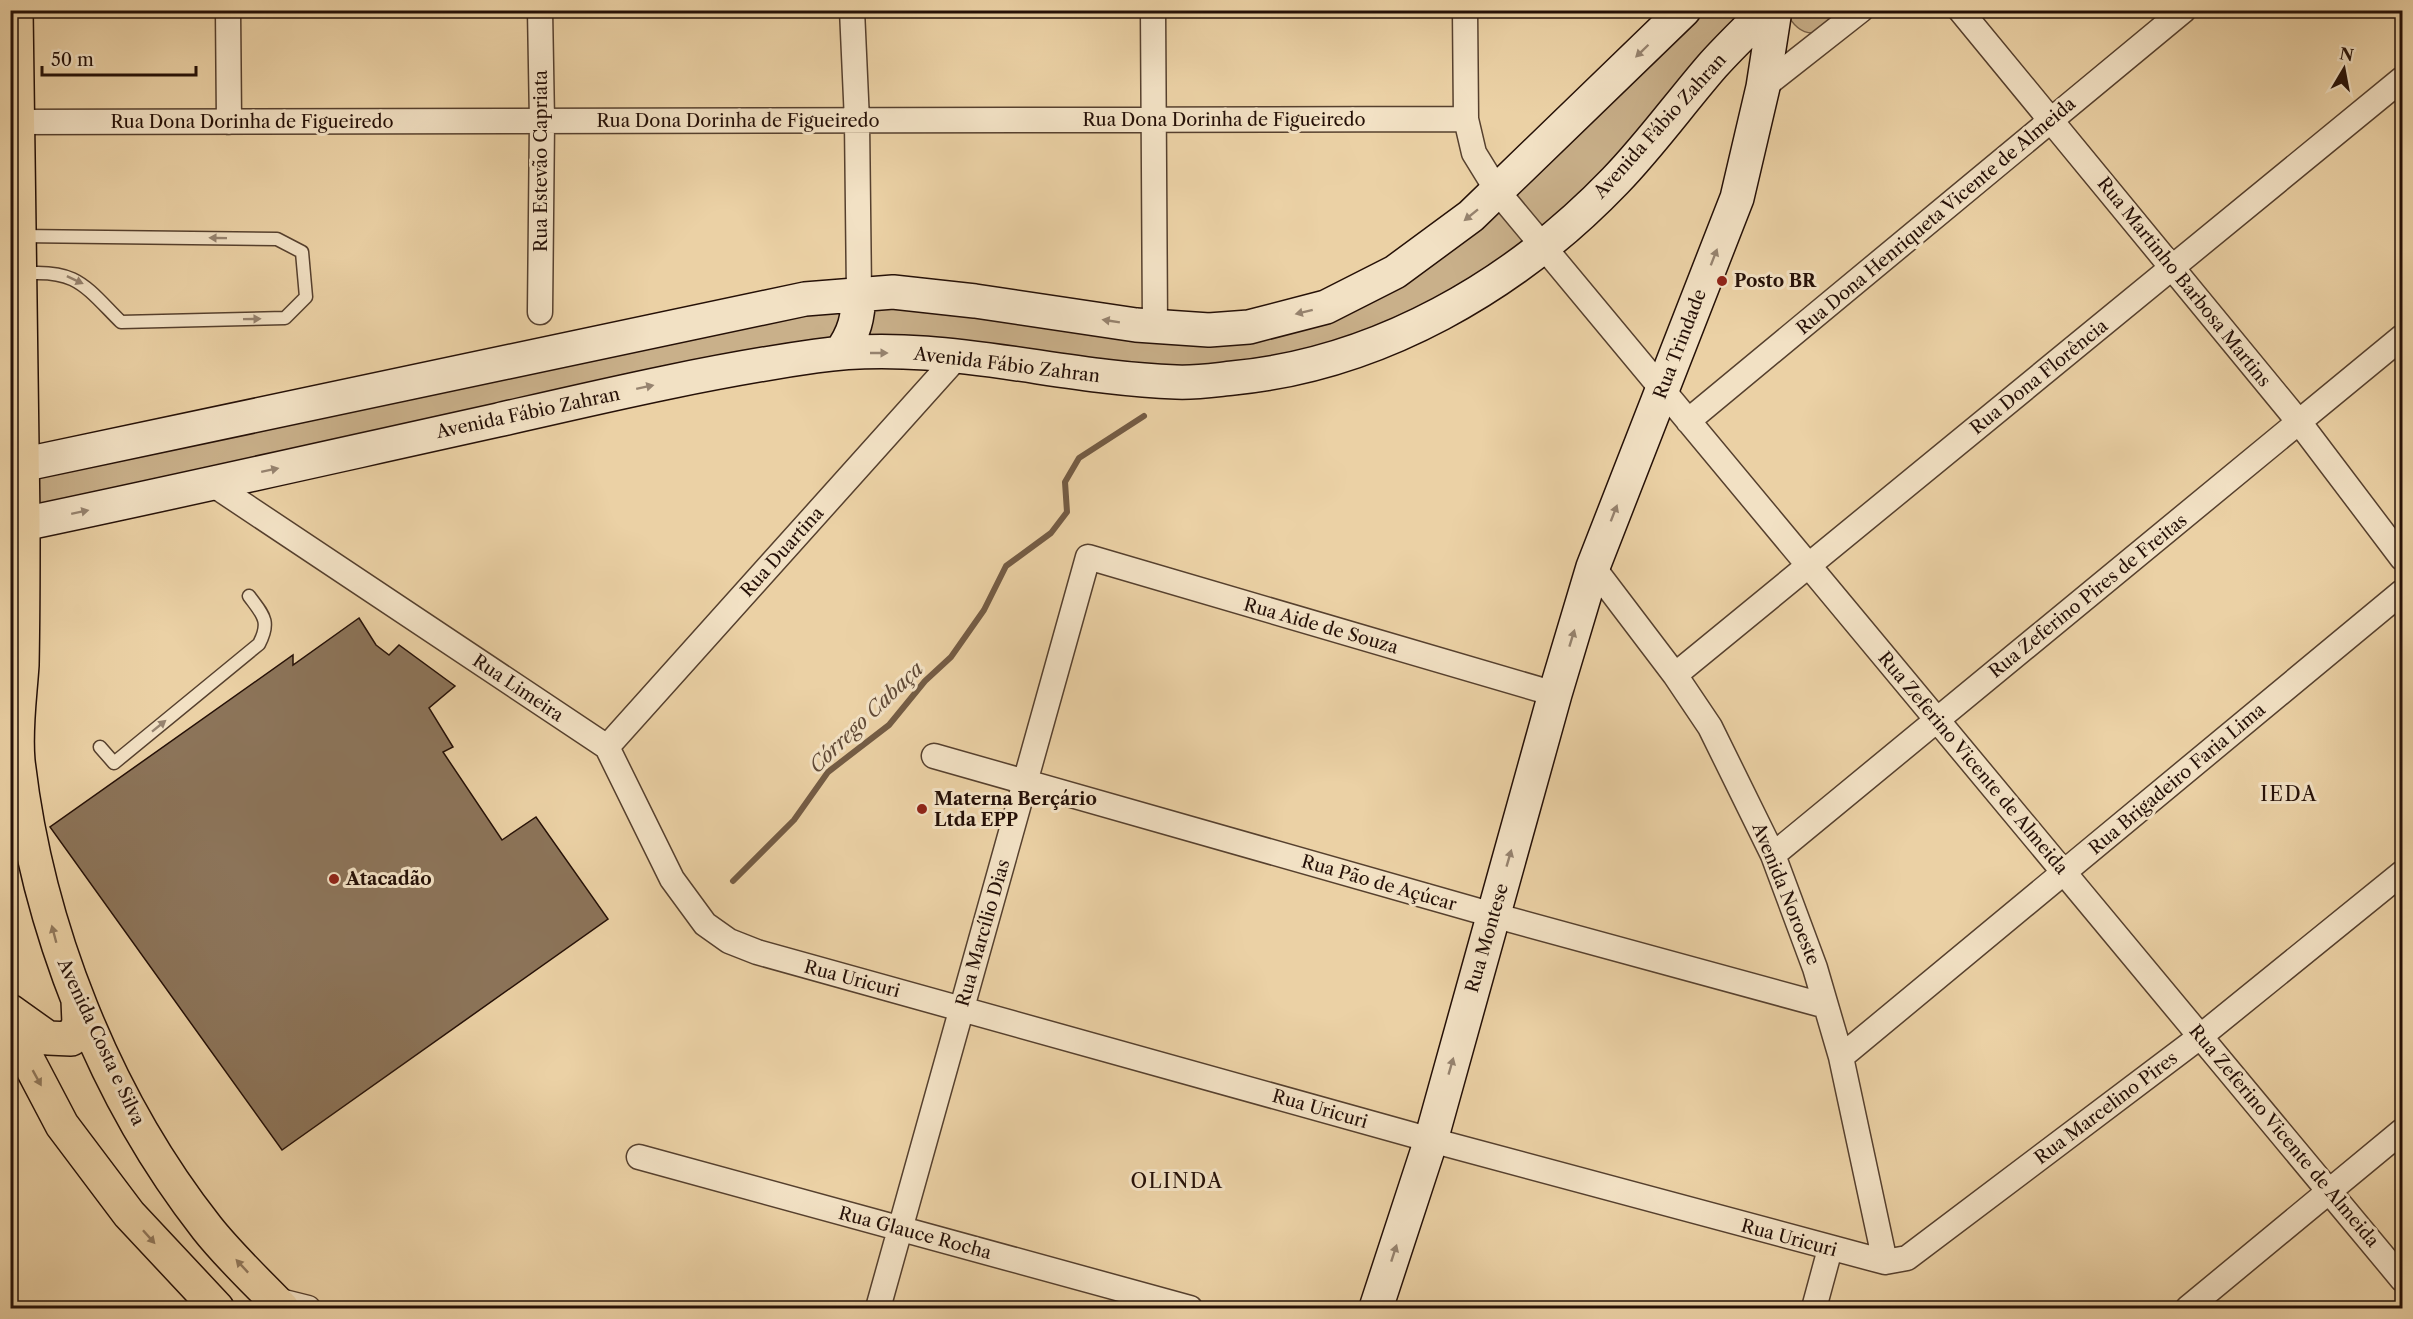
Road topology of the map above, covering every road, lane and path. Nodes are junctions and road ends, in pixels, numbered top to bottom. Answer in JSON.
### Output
{"nodes":[{"id":1,"x":15,"y":10,"type":"edge"},
{"id":2,"x":228,"y":10,"type":"edge"},
{"id":3,"x":540,"y":10,"type":"edge"},
{"id":4,"x":852,"y":10,"type":"edge"},
{"id":5,"x":1153,"y":10,"type":"edge"},
{"id":6,"x":1465,"y":10,"type":"edge"},
{"id":7,"x":1684,"y":10,"type":"edge"},
{"id":8,"x":1767,"y":10,"type":"edge"},
{"id":9,"x":1775,"y":10,"type":"edge"},
{"id":10,"x":1861,"y":10,"type":"edge"},
{"id":11,"x":1960,"y":10,"type":"edge"},
{"id":12,"x":2184,"y":10,"type":"edge"},
{"id":13,"x":2403,"y":79,"type":"edge"},
{"id":14,"x":1763,"y":87,"type":"junction"},
{"id":15,"x":1467,"y":119,"type":"junction"},
{"id":16,"x":1154,"y":120,"type":"junction"},
{"id":17,"x":542,"y":121,"type":"junction"},
{"id":18,"x":857,"y":121,"type":"junction"},
{"id":19,"x":2051,"y":121,"type":"junction"},
{"id":20,"x":14,"y":122,"type":"edge"},
{"id":21,"x":229,"y":122,"type":"junction"},
{"id":22,"x":1498,"y":192,"type":"junction"},
{"id":23,"x":19,"y":236,"type":"junction"},
{"id":24,"x":1544,"y":247,"type":"junction"},
{"id":25,"x":2172,"y":268,"type":"junction"},
{"id":26,"x":18,"y":274,"type":"junction"},
{"id":27,"x":858,"y":293,"type":"junction"},
{"id":28,"x":540,"y":312,"type":"dead end"},
{"id":29,"x":1155,"y":327,"type":"junction"},
{"id":30,"x":2403,"y":337,"type":"edge"},
{"id":31,"x":840,"y":353,"type":"junction"},
{"id":32,"x":957,"y":357,"type":"junction"},
{"id":33,"x":1662,"y":390,"type":"junction"},
{"id":34,"x":1688,"y":421,"type":"junction"},
{"id":35,"x":2299,"y":422,"type":"junction"},
{"id":36,"x":16,"y":465,"type":"edge"},
{"id":37,"x":211,"y":483,"type":"junction"},
{"id":38,"x":23,"y":524,"type":"junction"},
{"id":39,"x":1088,"y":557,"type":"joint"},
{"id":40,"x":2403,"y":558,"type":"edge"},
{"id":41,"x":1808,"y":566,"type":"junction"},
{"id":42,"x":1593,"y":567,"type":"junction"},
{"id":43,"x":2403,"y":592,"type":"edge"},
{"id":44,"x":249,"y":597,"type":"dead end"},
{"id":45,"x":1675,"y":675,"type":"junction"},
{"id":46,"x":1555,"y":694,"type":"junction"},
{"id":47,"x":10,"y":705,"type":"edge"},
{"id":48,"x":1936,"y":721,"type":"junction"},
{"id":49,"x":17,"y":743,"type":"junction"},
{"id":50,"x":100,"y":747,"type":"dead end"},
{"id":51,"x":607,"y":747,"type":"junction"},
{"id":52,"x":934,"y":756,"type":"dead end"},
{"id":53,"x":1025,"y":783,"type":"junction"},
{"id":54,"x":1773,"y":855,"type":"junction"},
{"id":55,"x":2064,"y":872,"type":"junction"},
{"id":56,"x":2403,"y":873,"type":"edge"},
{"id":57,"x":1493,"y":915,"type":"junction"},
{"id":58,"x":78,"y":1000,"type":"junction"},
{"id":59,"x":1826,"y":1006,"type":"junction"},
{"id":60,"x":962,"y":1009,"type":"junction"},
{"id":61,"x":10,"y":1011,"type":"edge"},
{"id":62,"x":10,"y":1026,"type":"edge"},
{"id":63,"x":2201,"y":1036,"type":"junction"},
{"id":64,"x":1840,"y":1057,"type":"junction"},
{"id":65,"x":2403,"y":1131,"type":"edge"},
{"id":66,"x":1431,"y":1140,"type":"junction"},
{"id":67,"x":639,"y":1156,"type":"dead end"},
{"id":68,"x":2330,"y":1191,"type":"junction"},
{"id":69,"x":900,"y":1230,"type":"junction"},
{"id":70,"x":1830,"y":1249,"type":"junction"},
{"id":71,"x":1885,"y":1262,"type":"junction"},
{"id":72,"x":2403,"y":1279,"type":"edge"},
{"id":73,"x":277,"y":1304,"type":"edge"},
{"id":74,"x":217,"y":1308,"type":"edge"},
{"id":75,"x":308,"y":1308,"type":"edge"},
{"id":76,"x":878,"y":1308,"type":"edge"},
{"id":77,"x":1191,"y":1308,"type":"edge"},
{"id":78,"x":1376,"y":1308,"type":"edge"},
{"id":79,"x":1814,"y":1308,"type":"edge"},
{"id":80,"x":2187,"y":1308,"type":"edge"}],
"edges":[{"from":1,"to":20,"type":"main road","name":"Avenida Costa e Silva"},
{"from":2,"to":21,"type":"street"},
{"from":3,"to":17,"type":"street","name":"Rua Estevão Capriata"},
{"from":4,"to":18,"type":"street"},
{"from":5,"to":16,"type":"street"},
{"from":6,"to":15,"type":"street","name":"Rua Zeferino Vicente de Almeida"},
{"from":7,"to":22,"type":"main road","one_way":true},
{"from":8,"to":24,"type":"main road","name":"Avenida Fábio Zahran"},
{"from":9,"to":14,"type":"main road","name":"Rua Trindade"},
{"from":10,"to":14,"type":"street"},
{"from":11,"to":19,"type":"street","name":"Rua Martinho Barbosa Martins"},
{"from":12,"to":19,"type":"street","name":"Rua Dona Henriqueta Vicente de Almeida"},
{"from":13,"to":25,"type":"street","name":"Rua Dona Florência"},
{"from":33,"to":14,"type":"main road","name":"Rua Trindade","one_way":true},
{"from":15,"to":16,"type":"street","name":"Rua Dona Dorinha de Figueiredo"},
{"from":15,"to":22,"type":"street","name":"Rua Zeferino Vicente de Almeida"},
{"from":16,"to":18,"type":"street","name":"Rua Dona Dorinha de Figueiredo"},
{"from":16,"to":29,"type":"street"},
{"from":17,"to":18,"type":"street","name":"Rua Dona Dorinha de Figueiredo"},
{"from":17,"to":21,"type":"street","name":"Rua Dona Dorinha de Figueiredo"},
{"from":17,"to":28,"type":"street","name":"Rua Estevão Capriata"},
{"from":18,"to":27,"type":"street"},
{"from":19,"to":25,"type":"street","name":"Rua Martinho Barbosa Martins"},
{"from":19,"to":34,"type":"street","name":"Rua Dona Henriqueta Vicente de Almeida"},
{"from":20,"to":21,"type":"street","name":"Rua Dona Dorinha de Figueiredo"},
{"from":20,"to":23,"type":"main road","name":"Avenida Costa e Silva"},
{"from":22,"to":24,"type":"street","name":"Rua Zeferino Vicente de Almeida"},
{"from":22,"to":29,"type":"main road","one_way":true},
{"from":23,"to":26,"type":"main road","name":"Avenida Costa e Silva"},
{"from":26,"to":23,"type":"lane","one_way":true},
{"from":24,"to":32,"type":"main road","name":"Avenida Fábio Zahran"},
{"from":24,"to":33,"type":"street","name":"Rua Zeferino Vicente de Almeida"},
{"from":25,"to":35,"type":"street","name":"Rua Martinho Barbosa Martins"},
{"from":25,"to":41,"type":"street","name":"Rua Dona Florência"},
{"from":26,"to":36,"type":"main road","name":"Avenida Costa e Silva"},
{"from":29,"to":27,"type":"main road","one_way":true},
{"from":27,"to":31,"type":"main road"},
{"from":27,"to":36,"type":"main road"},
{"from":30,"to":35,"type":"street","name":"Rua Zeferino Pires de Freitas"},
{"from":31,"to":32,"type":"main road","name":"Avenida Fábio Zahran","one_way":true},
{"from":37,"to":31,"type":"main road","name":"Avenida Fábio Zahran","one_way":true},
{"from":32,"to":51,"type":"street","name":"Rua Duartina"},
{"from":33,"to":34,"type":"street","name":"Rua Zeferino Vicente de Almeida"},
{"from":42,"to":33,"type":"main road","name":"Rua Trindade","one_way":true},
{"from":34,"to":41,"type":"street","name":"Rua Zeferino Vicente de Almeida"},
{"from":35,"to":40,"type":"street","name":"Rua Martinho Barbosa Martins"},
{"from":35,"to":48,"type":"street","name":"Rua Zeferino Pires de Freitas"},
{"from":36,"to":38,"type":"main road","name":"Avenida Costa e Silva"},
{"from":38,"to":37,"type":"main road","name":"Avenida Fábio Zahran","one_way":true},
{"from":37,"to":51,"type":"street","name":"Rua Limeira"},
{"from":38,"to":49,"type":"main road","name":"Avenida Costa e Silva"},
{"from":39,"to":46,"type":"street","name":"Rua Aide de Souza"},
{"from":39,"to":53,"type":"street","name":"Rua Marcílio Dias"},
{"from":41,"to":45,"type":"street","name":"Rua Dona Florência"},
{"from":41,"to":48,"type":"street","name":"Rua Zeferino Vicente de Almeida"},
{"from":42,"to":45,"type":"street","name":"Avenida Noroeste"},
{"from":46,"to":42,"type":"main road","name":"Rua Montese","one_way":true},
{"from":43,"to":55,"type":"street","name":"Rua Brigadeiro Faria Lima"},
{"from":50,"to":44,"type":"lane","one_way":true},
{"from":45,"to":54,"type":"street","name":"Avenida Noroeste"},
{"from":57,"to":46,"type":"main road","name":"Rua Montese","one_way":true},
{"from":47,"to":49,"type":"main road"},
{"from":48,"to":54,"type":"street","name":"Rua Zeferino Pires de Freitas"},
{"from":48,"to":55,"type":"street","name":"Rua Zeferino Vicente de Almeida"},
{"from":58,"to":49,"type":"main road","name":"Avenida Costa e Silva","one_way":true},
{"from":51,"to":60,"type":"street","name":"Rua Uricuri"},
{"from":52,"to":53,"type":"street","name":"Rua Pão de Açúcar"},
{"from":53,"to":57,"type":"street","name":"Rua Pão de Açúcar"},
{"from":53,"to":60,"type":"street","name":"Rua Marcílio Dias"},
{"from":54,"to":59,"type":"street","name":"Avenida Noroeste"},
{"from":55,"to":63,"type":"street","name":"Rua Zeferino Vicente de Almeida"},
{"from":55,"to":64,"type":"street","name":"Rua Brigadeiro Faria Lima"},
{"from":56,"to":63,"type":"street","name":"Rua Marcelino Pires"},
{"from":57,"to":59,"type":"street","name":"Rua Pão de Açúcar"},
{"from":66,"to":57,"type":"main road","name":"Rua Montese","one_way":true},
{"from":58,"to":61,"type":"main road"},
{"from":73,"to":58,"type":"main road","name":"Avenida Costa e Silva","one_way":true},
{"from":59,"to":64,"type":"street","name":"Avenida Noroeste"},
{"from":60,"to":66,"type":"street","name":"Rua Uricuri"},
{"from":60,"to":69,"type":"street","name":"Rua Marcílio Dias"},
{"from":62,"to":74,"type":"main road","one_way":true},
{"from":63,"to":68,"type":"street","name":"Rua Zeferino Vicente de Almeida"},
{"from":63,"to":71,"type":"street","name":"Rua Marcelino Pires"},
{"from":64,"to":71,"type":"street","name":"Avenida Noroeste"},
{"from":65,"to":68,"type":"street"},
{"from":66,"to":70,"type":"street","name":"Rua Uricuri"},
{"from":78,"to":66,"type":"main road","name":"Rua Montese","one_way":true},
{"from":67,"to":69,"type":"street","name":"Rua Glauce Rocha"},
{"from":68,"to":72,"type":"street","name":"Rua Zeferino Vicente de Almeida"},
{"from":68,"to":80,"type":"street"},
{"from":69,"to":76,"type":"street","name":"Rua Marcílio Dias"},
{"from":69,"to":77,"type":"street","name":"Rua Glauce Rocha"},
{"from":70,"to":71,"type":"street","name":"Rua Uricuri"},
{"from":70,"to":79,"type":"street"},
{"from":73,"to":75,"type":"street"}]}
